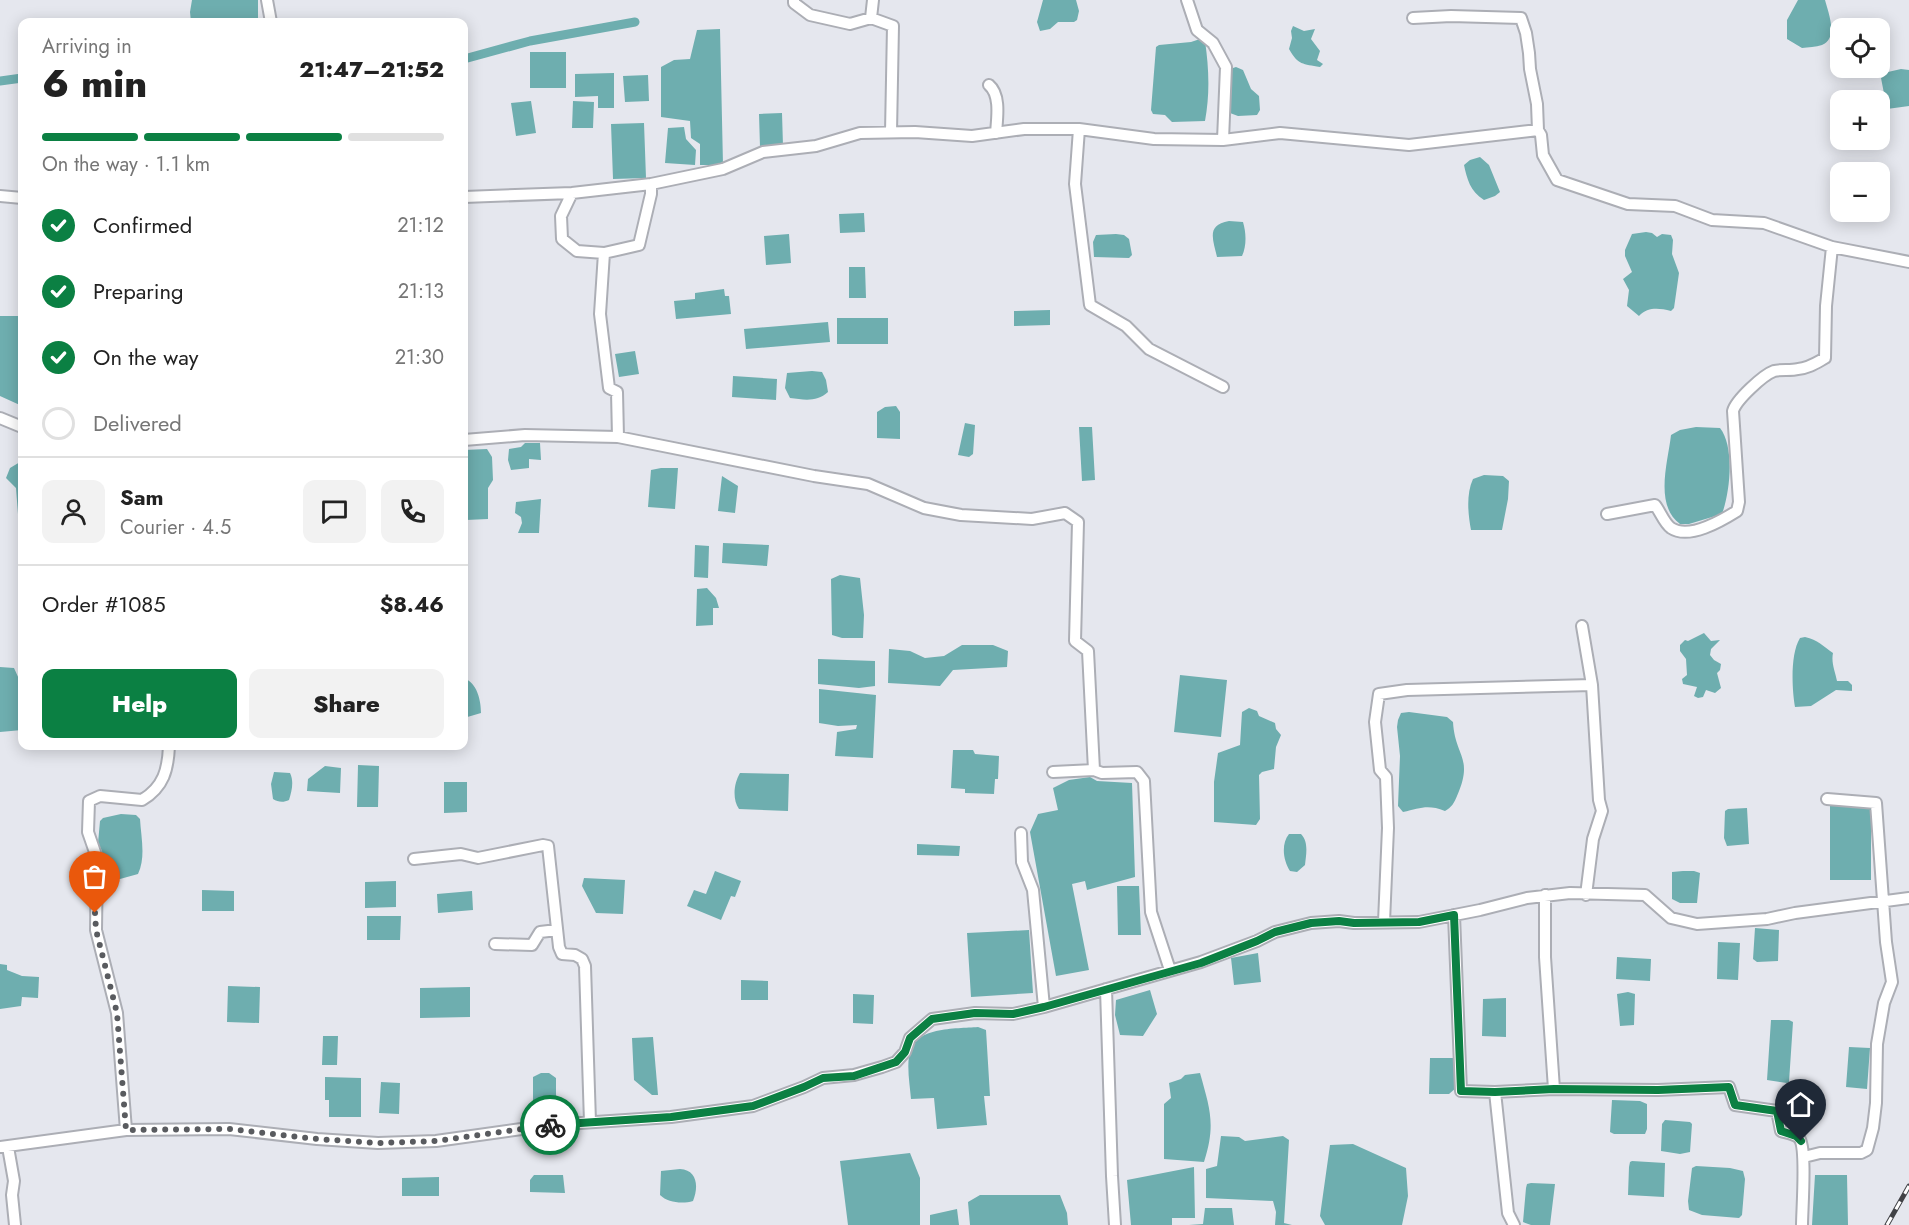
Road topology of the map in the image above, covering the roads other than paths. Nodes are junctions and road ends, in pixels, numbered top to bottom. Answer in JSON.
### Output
{"nodes":[{"id":1,"x":267,"y":0,"type":"edge"},
{"id":2,"x":794,"y":0,"type":"edge"},
{"id":3,"x":873,"y":0,"type":"edge"},
{"id":4,"x":1187,"y":0,"type":"edge"},
{"id":5,"x":270,"y":18,"type":"edge"},
{"id":6,"x":871,"y":18,"type":"junction"},
{"id":7,"x":1413,"y":18,"type":"dead end"},
{"id":8,"x":989,"y":85,"type":"dead end"},
{"id":9,"x":1079,"y":129,"type":"junction"},
{"id":10,"x":1538,"y":130,"type":"junction"},
{"id":11,"x":891,"y":132,"type":"junction"},
{"id":12,"x":996,"y":133,"type":"junction"},
{"id":13,"x":1223,"y":140,"type":"junction"},
{"id":14,"x":651,"y":184,"type":"junction"},
{"id":15,"x":572,"y":193,"type":"junction"},
{"id":16,"x":0,"y":196,"type":"edge"},
{"id":17,"x":468,"y":197,"type":"edge"},
{"id":18,"x":18,"y":198,"type":"edge"},
{"id":19,"x":1832,"y":247,"type":"junction"},
{"id":20,"x":604,"y":253,"type":"junction"},
{"id":21,"x":1909,"y":262,"type":"edge"},
{"id":22,"x":1223,"y":387,"type":"dead end"},
{"id":23,"x":0,"y":418,"type":"edge"},
{"id":24,"x":18,"y":425,"type":"edge"},
{"id":25,"x":618,"y":437,"type":"junction"},
{"id":26,"x":468,"y":440,"type":"edge"},
{"id":27,"x":1608,"y":514,"type":"dead end"},
{"id":28,"x":1582,"y":626,"type":"dead end"},
{"id":29,"x":1592,"y":685,"type":"junction"},
{"id":30,"x":168,"y":750,"type":"edge"},
{"id":31,"x":1094,"y":770,"type":"junction"},
{"id":32,"x":1053,"y":772,"type":"dead end"},
{"id":33,"x":1827,"y":799,"type":"dead end"},
{"id":34,"x":1021,"y":833,"type":"dead end"},
{"id":35,"x":414,"y":859,"type":"dead end"},
{"id":36,"x":1545,"y":895,"type":"junction"},
{"id":37,"x":1586,"y":895,"type":"junction"},
{"id":38,"x":1909,"y":898,"type":"edge"},
{"id":39,"x":1884,"y":902,"type":"junction"},
{"id":40,"x":1454,"y":915,"type":"junction"},
{"id":41,"x":1384,"y":922,"type":"junction"},
{"id":42,"x":557,"y":930,"type":"junction"},
{"id":43,"x":495,"y":944,"type":"dead end"},
{"id":44,"x":1170,"y":970,"type":"junction"},
{"id":45,"x":1106,"y":989,"type":"junction"},
{"id":46,"x":1044,"y":1007,"type":"junction"},
{"id":47,"x":1554,"y":1089,"type":"junction"},
{"id":48,"x":1495,"y":1092,"type":"junction"},
{"id":49,"x":590,"y":1122,"type":"junction"},
{"id":50,"x":126,"y":1130,"type":"junction"},
{"id":51,"x":4,"y":1147,"type":"edge"},
{"id":52,"x":1803,"y":1157,"type":"junction"},
{"id":53,"x":15,"y":1225,"type":"edge"},
{"id":54,"x":1115,"y":1225,"type":"edge"},
{"id":55,"x":1514,"y":1225,"type":"edge"},
{"id":56,"x":1802,"y":1225,"type":"edge"}],
"edges":[{"from":1,"to":5,"type":"street"},
{"from":2,"to":6,"type":"street"},
{"from":3,"to":6,"type":"street"},
{"from":4,"to":13,"type":"street"},
{"from":6,"to":11,"type":"street"},
{"from":7,"to":10,"type":"street"},
{"from":8,"to":12,"type":"street"},
{"from":9,"to":12,"type":"street"},
{"from":9,"to":13,"type":"street"},
{"from":9,"to":22,"type":"street"},
{"from":10,"to":13,"type":"street"},
{"from":10,"to":19,"type":"street"},
{"from":11,"to":12,"type":"street"},
{"from":11,"to":14,"type":"street"},
{"from":14,"to":15,"type":"street"},
{"from":14,"to":20,"type":"street"},
{"from":15,"to":17,"type":"street"},
{"from":15,"to":20,"type":"street"},
{"from":16,"to":18,"type":"street"},
{"from":19,"to":21,"type":"street"},
{"from":19,"to":27,"type":"street"},
{"from":20,"to":25,"type":"street"},
{"from":23,"to":24,"type":"street"},
{"from":25,"to":26,"type":"street"},
{"from":25,"to":31,"type":"street"},
{"from":28,"to":29,"type":"street"},
{"from":29,"to":37,"type":"street"},
{"from":29,"to":41,"type":"street"},
{"from":30,"to":50,"type":"street"},
{"from":31,"to":32,"type":"street"},
{"from":31,"to":44,"type":"street"},
{"from":33,"to":39,"type":"street"},
{"from":34,"to":46,"type":"street"},
{"from":35,"to":42,"type":"street"},
{"from":36,"to":37,"type":"street"},
{"from":36,"to":40,"type":"street"},
{"from":36,"to":47,"type":"street"},
{"from":37,"to":39,"type":"street"},
{"from":38,"to":39,"type":"street"},
{"from":39,"to":52,"type":"street"},
{"from":40,"to":41,"type":"street"},
{"from":40,"to":48,"type":"street"},
{"from":41,"to":44,"type":"street"},
{"from":42,"to":43,"type":"street"},
{"from":42,"to":49,"type":"street"},
{"from":44,"to":45,"type":"street"},
{"from":45,"to":46,"type":"street"},
{"from":45,"to":54,"type":"street"},
{"from":46,"to":49,"type":"street"},
{"from":47,"to":48,"type":"street"},
{"from":47,"to":52,"type":"street"},
{"from":48,"to":55,"type":"street"},
{"from":49,"to":50,"type":"street"},
{"from":50,"to":51,"type":"street"},
{"from":51,"to":53,"type":"street"},
{"from":52,"to":56,"type":"street"}]}
